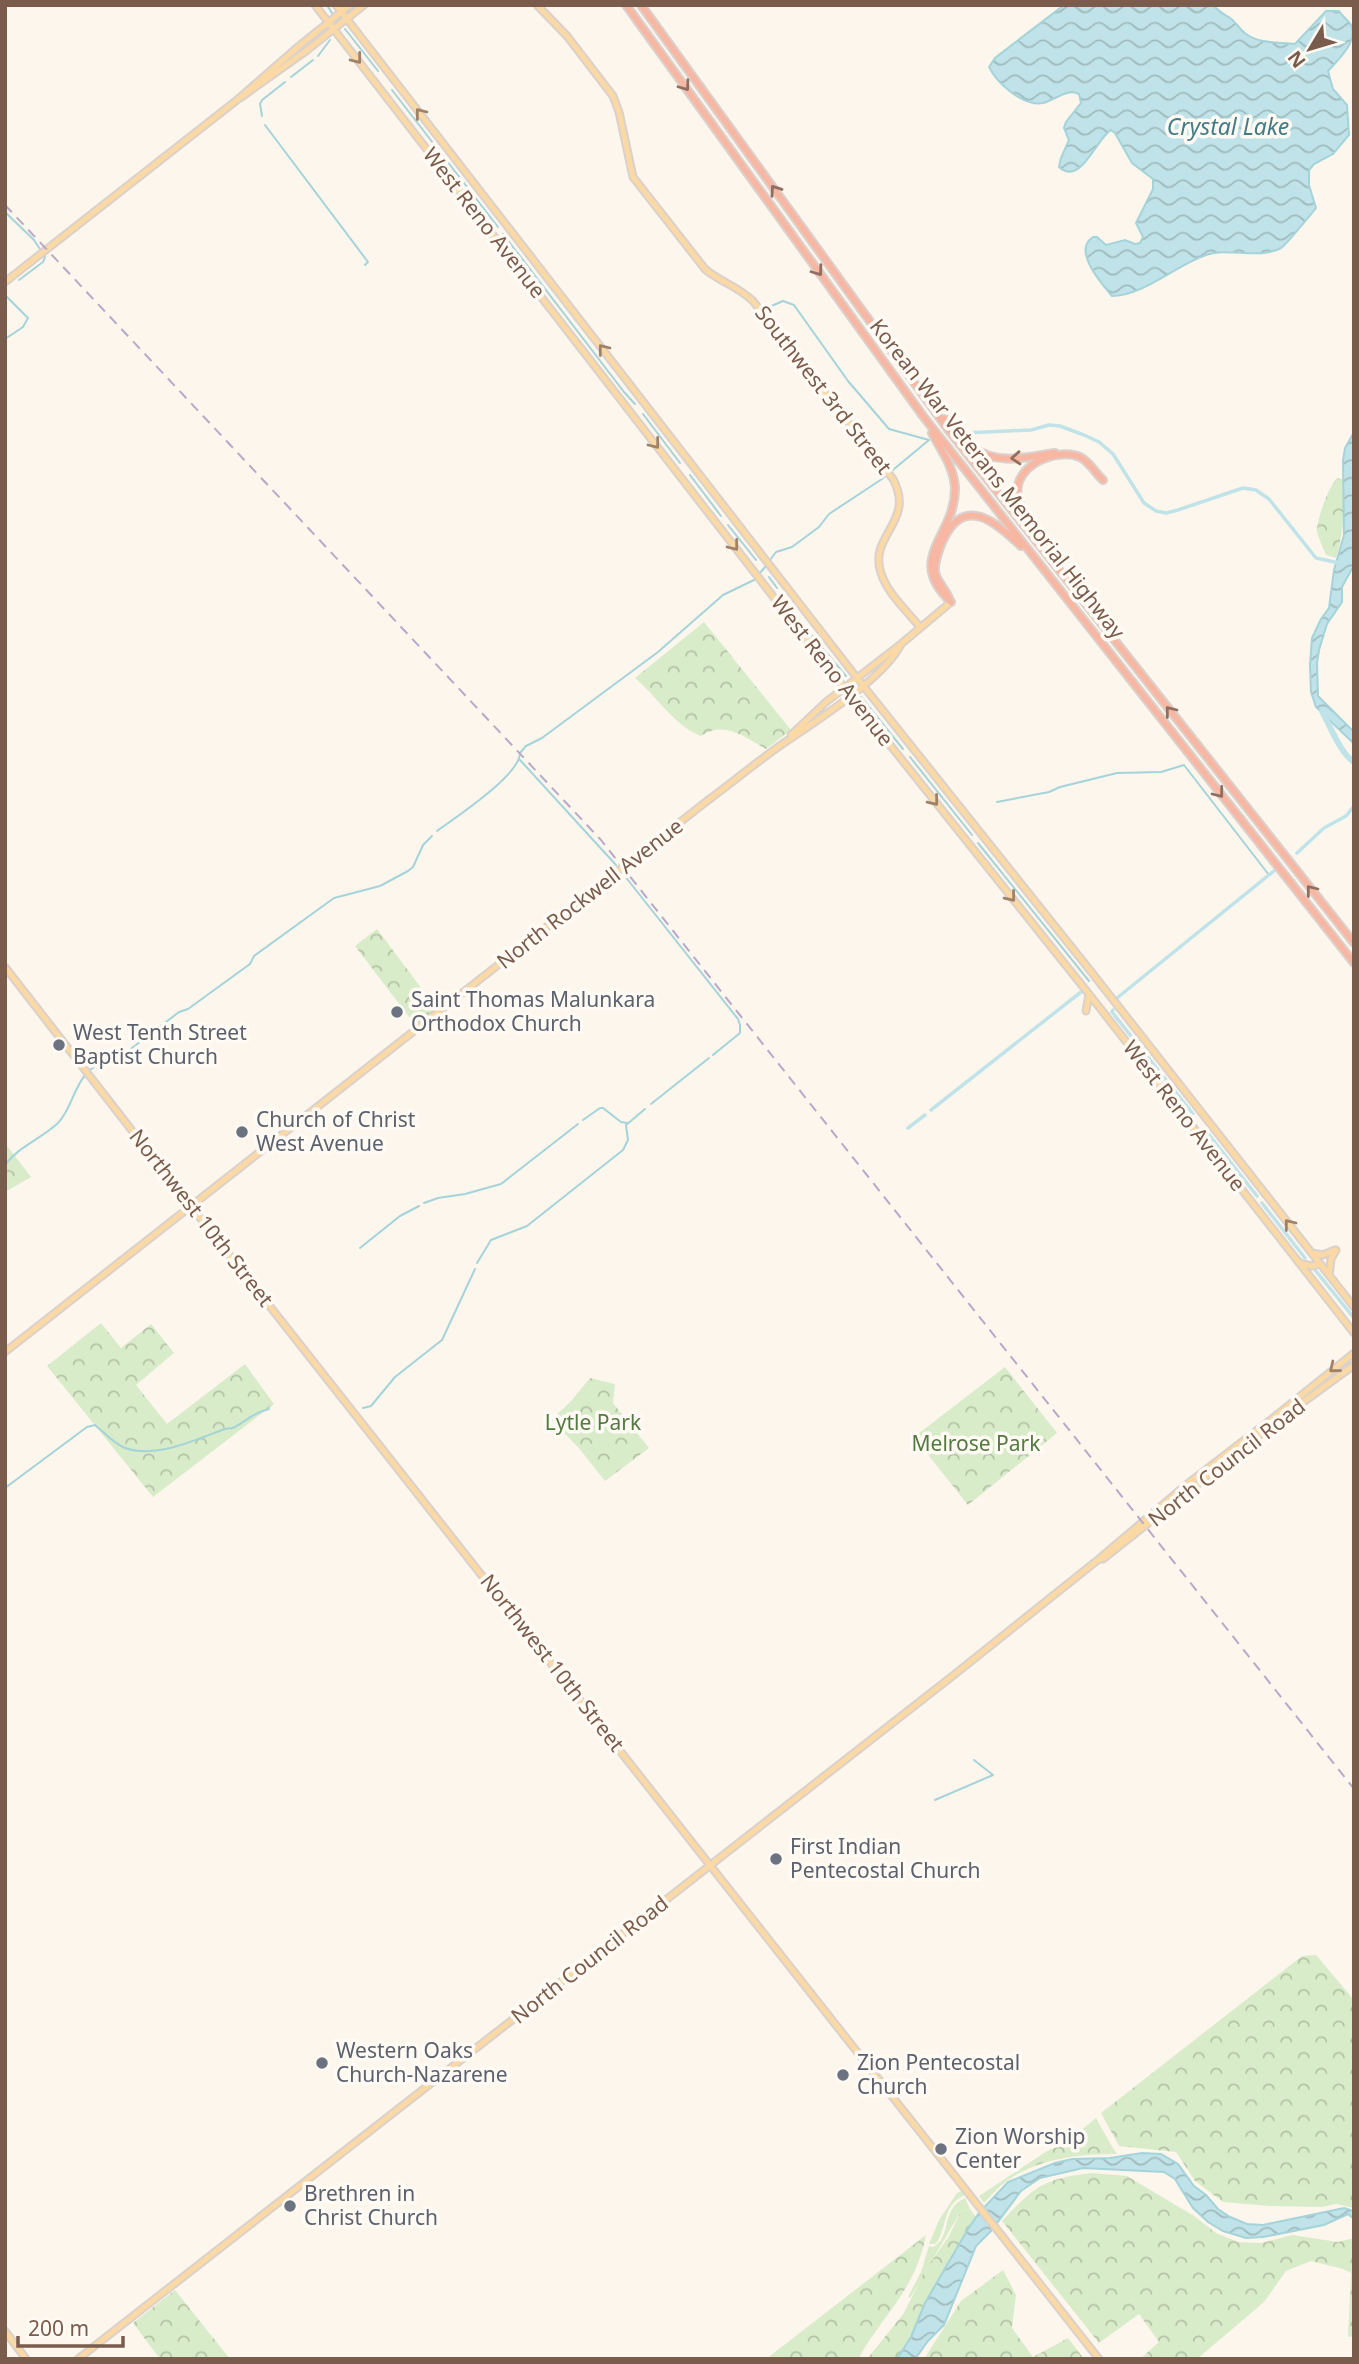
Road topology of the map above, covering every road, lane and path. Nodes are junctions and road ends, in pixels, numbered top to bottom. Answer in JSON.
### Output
{"nodes":[{"id":1,"x":315,"y":5,"type":"edge"},
{"id":2,"x":336,"y":5,"type":"edge"},
{"id":3,"x":350,"y":5,"type":"edge"},
{"id":4,"x":365,"y":5,"type":"edge"},
{"id":5,"x":537,"y":5,"type":"edge"},
{"id":6,"x":626,"y":5,"type":"edge"},
{"id":7,"x":641,"y":5,"type":"edge"},
{"id":8,"x":341,"y":12,"type":"junction"},
{"id":9,"x":347,"y":19,"type":"junction"},
{"id":10,"x":328,"y":22,"type":"junction"},
{"id":11,"x":334,"y":29,"type":"junction"},
{"id":12,"x":299,"y":46,"type":"junction"},
{"id":13,"x":288,"y":64,"type":"junction"},
{"id":14,"x":237,"y":100,"type":"junction"},
{"id":15,"x":5,"y":282,"type":"edge"},
{"id":16,"x":926,"y":400,"type":"junction"},
{"id":17,"x":923,"y":416,"type":"junction"},
{"id":18,"x":731,"y":515,"type":"junction"},
{"id":19,"x":718,"y":525,"type":"junction"},
{"id":20,"x":1035,"y":559,"type":"junction"},
{"id":21,"x":1069,"y":583,"type":"junction"},
{"id":22,"x":951,"y":602,"type":"junction"},
{"id":23,"x":920,"y":627,"type":"junction"},
{"id":24,"x":901,"y":644,"type":"junction"},
{"id":25,"x":857,"y":678,"type":"junction"},
{"id":26,"x":862,"y":685,"type":"junction"},
{"id":27,"x":844,"y":688,"type":"junction"},
{"id":28,"x":850,"y":695,"type":"junction"},
{"id":29,"x":779,"y":746,"type":"junction"},
{"id":30,"x":912,"y":747,"type":"junction"},
{"id":31,"x":900,"y":757,"type":"junction"},
{"id":32,"x":981,"y":834,"type":"junction"},
{"id":33,"x":969,"y":844,"type":"junction"},
{"id":34,"x":1354,"y":943,"type":"edge"},
{"id":35,"x":1354,"y":963,"type":"edge"},
{"id":36,"x":5,"y":967,"type":"edge"},
{"id":37,"x":1089,"y":994,"type":"junction"},
{"id":38,"x":1086,"y":1011,"type":"dead end"},
{"id":39,"x":1207,"y":1118,"type":"junction"},
{"id":40,"x":1194,"y":1129,"type":"junction"},
{"id":41,"x":1266,"y":1195,"type":"junction"},
{"id":42,"x":1253,"y":1205,"type":"junction"},
{"id":43,"x":191,"y":1207,"type":"junction"},
{"id":44,"x":1312,"y":1253,"type":"junction"},
{"id":45,"x":1299,"y":1263,"type":"junction"},
{"id":46,"x":1320,"y":1264,"type":"junction"},
{"id":47,"x":1329,"y":1275,"type":"junction"},
{"id":48,"x":1354,"y":1307,"type":"edge"},
{"id":49,"x":1354,"y":1333,"type":"edge"},
{"id":50,"x":5,"y":1352,"type":"edge"},
{"id":51,"x":1354,"y":1353,"type":"edge"},
{"id":52,"x":1354,"y":1365,"type":"edge"},
{"id":53,"x":1099,"y":1559,"type":"junction"},
{"id":54,"x":712,"y":1866,"type":"junction"},
{"id":55,"x":5,"y":2331,"type":"edge"},
{"id":56,"x":26,"y":2359,"type":"edge"},
{"id":57,"x":78,"y":2359,"type":"edge"},
{"id":58,"x":1099,"y":2359,"type":"edge"}],
"edges":[{"from":1,"to":10,"type":"main road","name":"West Reno Avenue"},
{"from":2,"to":8,"type":"main road","name":"West Reno Avenue"},
{"from":3,"to":8,"type":"main road"},
{"from":4,"to":9,"type":"main road"},
{"from":5,"to":23,"type":"main road","name":"Southwest 3rd Street"},
{"from":6,"to":17,"type":"highway","name":"Korean War Veterans Memorial Highway","one_way":true},
{"from":16,"to":7,"type":"highway","name":"Korean War Veterans Memorial Highway","one_way":true},
{"from":8,"to":9,"type":"main road","name":"West Reno Avenue"},
{"from":8,"to":10,"type":"main road"},
{"from":9,"to":11,"type":"main road"},
{"from":18,"to":9,"type":"main road","name":"West Reno Avenue","one_way":true},
{"from":10,"to":11,"type":"main road","name":"West Reno Avenue"},
{"from":10,"to":12,"type":"main road"},
{"from":11,"to":13,"type":"main road"},
{"from":11,"to":19,"type":"main road","name":"West Reno Avenue","one_way":true},
{"from":12,"to":13,"type":"main road"},
{"from":12,"to":14,"type":"main road"},
{"from":13,"to":14,"type":"main road"},
{"from":14,"to":15,"type":"main road"},
{"from":16,"to":21,"type":"highway","name":"Korean War Veterans Memorial Highway"},
{"from":21,"to":16,"type":"highway","one_way":true},
{"from":17,"to":20,"type":"highway","name":"Korean War Veterans Memorial Highway"},
{"from":17,"to":22,"type":"highway"},
{"from":18,"to":19,"type":"main road"},
{"from":18,"to":25,"type":"main road","name":"West Reno Avenue"},
{"from":19,"to":27,"type":"main road","name":"West Reno Avenue","one_way":true},
{"from":20,"to":22,"type":"highway"},
{"from":20,"to":35,"type":"highway","name":"Korean War Veterans Memorial Highway","one_way":true},
{"from":34,"to":21,"type":"highway","name":"Korean War Veterans Memorial Highway","one_way":true},
{"from":22,"to":23,"type":"main road"},
{"from":23,"to":24,"type":"main road"},
{"from":24,"to":25,"type":"main road","name":"North Rockwell Avenue"},
{"from":24,"to":26,"type":"main road","name":"North Rockwell Avenue"},
{"from":25,"to":26,"type":"main road","name":"West Reno Avenue"},
{"from":25,"to":27,"type":"main road","name":"North Rockwell Avenue"},
{"from":26,"to":28,"type":"main road","name":"North Rockwell Avenue"},
{"from":26,"to":30,"type":"main road","name":"West Reno Avenue"},
{"from":27,"to":28,"type":"main road","name":"West Reno Avenue"},
{"from":27,"to":29,"type":"main road","name":"North Rockwell Avenue"},
{"from":28,"to":29,"type":"main road","name":"North Rockwell Avenue"},
{"from":28,"to":31,"type":"main road","name":"West Reno Avenue"},
{"from":29,"to":43,"type":"main road","name":"North Rockwell Avenue"},
{"from":30,"to":31,"type":"main road"},
{"from":30,"to":32,"type":"main road","name":"West Reno Avenue"},
{"from":31,"to":33,"type":"main road","name":"West Reno Avenue","one_way":true},
{"from":32,"to":33,"type":"main road"},
{"from":32,"to":39,"type":"main road","name":"West Reno Avenue"},
{"from":33,"to":37,"type":"main road","name":"West Reno Avenue","one_way":true},
{"from":36,"to":43,"type":"main road","name":"Northwest 10th Street"},
{"from":37,"to":38,"type":"main road"},
{"from":37,"to":40,"type":"main road","name":"West Reno Avenue"},
{"from":39,"to":40,"type":"main road"},
{"from":39,"to":41,"type":"main road","name":"West Reno Avenue"},
{"from":40,"to":42,"type":"main road","name":"West Reno Avenue"},
{"from":41,"to":42,"type":"main road"},
{"from":44,"to":41,"type":"main road","name":"West Reno Avenue","one_way":true},
{"from":42,"to":45,"type":"main road","name":"West Reno Avenue"},
{"from":43,"to":50,"type":"main road","name":"North Rockwell Avenue"},
{"from":43,"to":54,"type":"main road","name":"Northwest 10th Street"},
{"from":44,"to":46,"type":"main road","name":"West Reno Avenue"},
{"from":44,"to":47,"type":"main road"},
{"from":45,"to":46,"type":"main road"},
{"from":45,"to":49,"type":"main road","name":"West Reno Avenue"},
{"from":46,"to":47,"type":"main road","name":"West Reno Avenue"},
{"from":47,"to":48,"type":"main road","name":"West Reno Avenue"},
{"from":51,"to":53,"type":"main road","name":"North Council Road","one_way":true},
{"from":52,"to":53,"type":"main road","name":"North Council Road"},
{"from":53,"to":54,"type":"main road","name":"North Council Road"},
{"from":54,"to":57,"type":"main road","name":"North Council Road"},
{"from":54,"to":58,"type":"main road","name":"Northwest 10th Street"},
{"from":55,"to":56,"type":"main road"}]}
